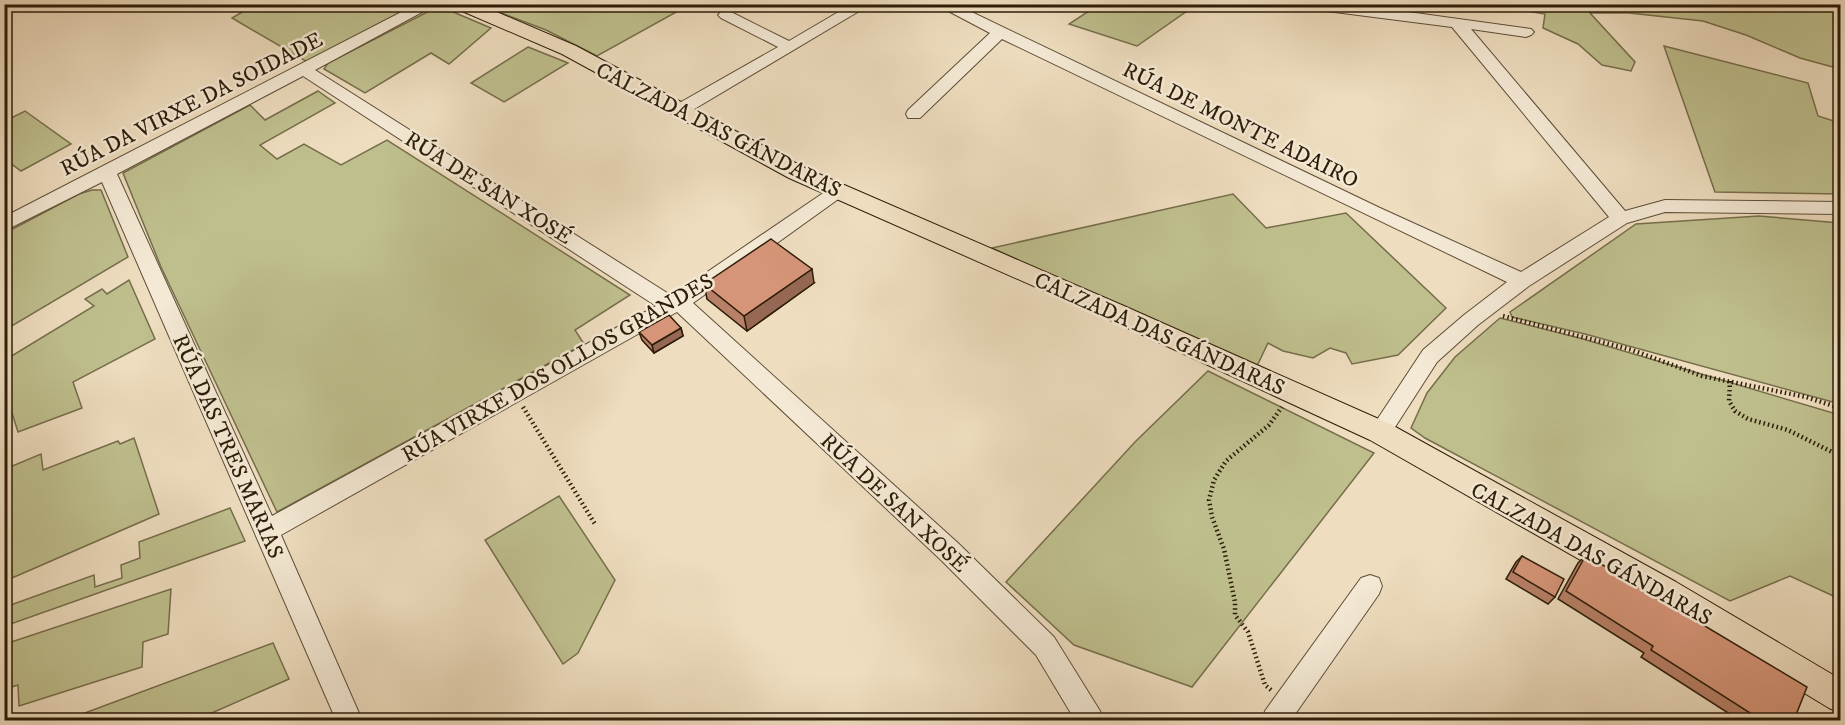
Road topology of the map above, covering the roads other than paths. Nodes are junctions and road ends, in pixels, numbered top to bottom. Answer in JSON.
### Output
{"nodes":[{"id":1,"x":430,"y":4,"type":"edge"},
{"id":2,"x":461,"y":4,"type":"edge"},
{"id":3,"x":864,"y":4,"type":"edge"},
{"id":4,"x":942,"y":4,"type":"edge"},
{"id":5,"x":1311,"y":4,"type":"edge"},
{"id":6,"x":726,"y":15,"type":"dead end"},
{"id":7,"x":1456,"y":22,"type":"junction"},
{"id":8,"x":1001,"y":32,"type":"junction"},
{"id":9,"x":1526,"y":32,"type":"dead end"},
{"id":10,"x":790,"y":47,"type":"junction"},
{"id":11,"x":304,"y":70,"type":"junction"},
{"id":12,"x":680,"y":110,"type":"junction"},
{"id":13,"x":914,"y":114,"type":"dead end"},
{"id":14,"x":107,"y":172,"type":"junction"},
{"id":15,"x":838,"y":191,"type":"junction"},
{"id":16,"x":1840,"y":208,"type":"edge"},
{"id":17,"x":1621,"y":218,"type":"junction"},
{"id":18,"x":4,"y":225,"type":"edge"},
{"id":19,"x":1522,"y":281,"type":"junction"},
{"id":20,"x":676,"y":304,"type":"junction"},
{"id":21,"x":1380,"y":432,"type":"junction"},
{"id":22,"x":267,"y":531,"type":"junction"},
{"id":23,"x":1370,"y":586,"type":"dead end"},
{"id":24,"x":1840,"y":697,"type":"edge"},
{"id":25,"x":1281,"y":712,"type":"edge"},
{"id":26,"x":349,"y":720,"type":"edge"},
{"id":27,"x":1090,"y":720,"type":"edge"}],
"edges":[{"from":1,"to":11,"type":"street","name":"RÚA DA VIRXE DA SOIDADE"},
{"from":2,"to":12,"type":"main road","name":"CALZADA DAS GÁNDARAS"},
{"from":3,"to":10,"type":"street"},
{"from":4,"to":8,"type":"street","name":"RÚA DE MONTE ADAIRO"},
{"from":5,"to":7,"type":"street"},
{"from":6,"to":10,"type":"street"},
{"from":7,"to":9,"type":"street"},
{"from":7,"to":17,"type":"street"},
{"from":8,"to":13,"type":"street"},
{"from":8,"to":19,"type":"street","name":"RÚA DE MONTE ADAIRO"},
{"from":10,"to":12,"type":"street"},
{"from":11,"to":14,"type":"street","name":"RÚA DA VIRXE DA SOIDADE"},
{"from":11,"to":20,"type":"street","name":"RÚA DE SAN XOSÉ"},
{"from":12,"to":15,"type":"main road","name":"CALZADA DAS GÁNDARAS"},
{"from":14,"to":18,"type":"street","name":"RÚA DA VIRXE DA SOIDADE"},
{"from":14,"to":22,"type":"street","name":"RÚA DAS TRES MARIAS"},
{"from":15,"to":20,"type":"street","name":"RÚA VIRXE DOS OLLOS GRANDES"},
{"from":15,"to":21,"type":"main road","name":"CALZADA DAS GÁNDARAS"},
{"from":16,"to":17,"type":"street"},
{"from":17,"to":19,"type":"street"},
{"from":19,"to":21,"type":"street"},
{"from":20,"to":22,"type":"street","name":"RÚA VIRXE DOS OLLOS GRANDES"},
{"from":20,"to":27,"type":"street","name":"RÚA DE SAN XOSÉ"},
{"from":21,"to":24,"type":"main road","name":"CALZADA DAS GÁNDARAS"},
{"from":22,"to":26,"type":"street","name":"RÚA DAS TRES MARIAS"},
{"from":23,"to":25,"type":"street"}]}
